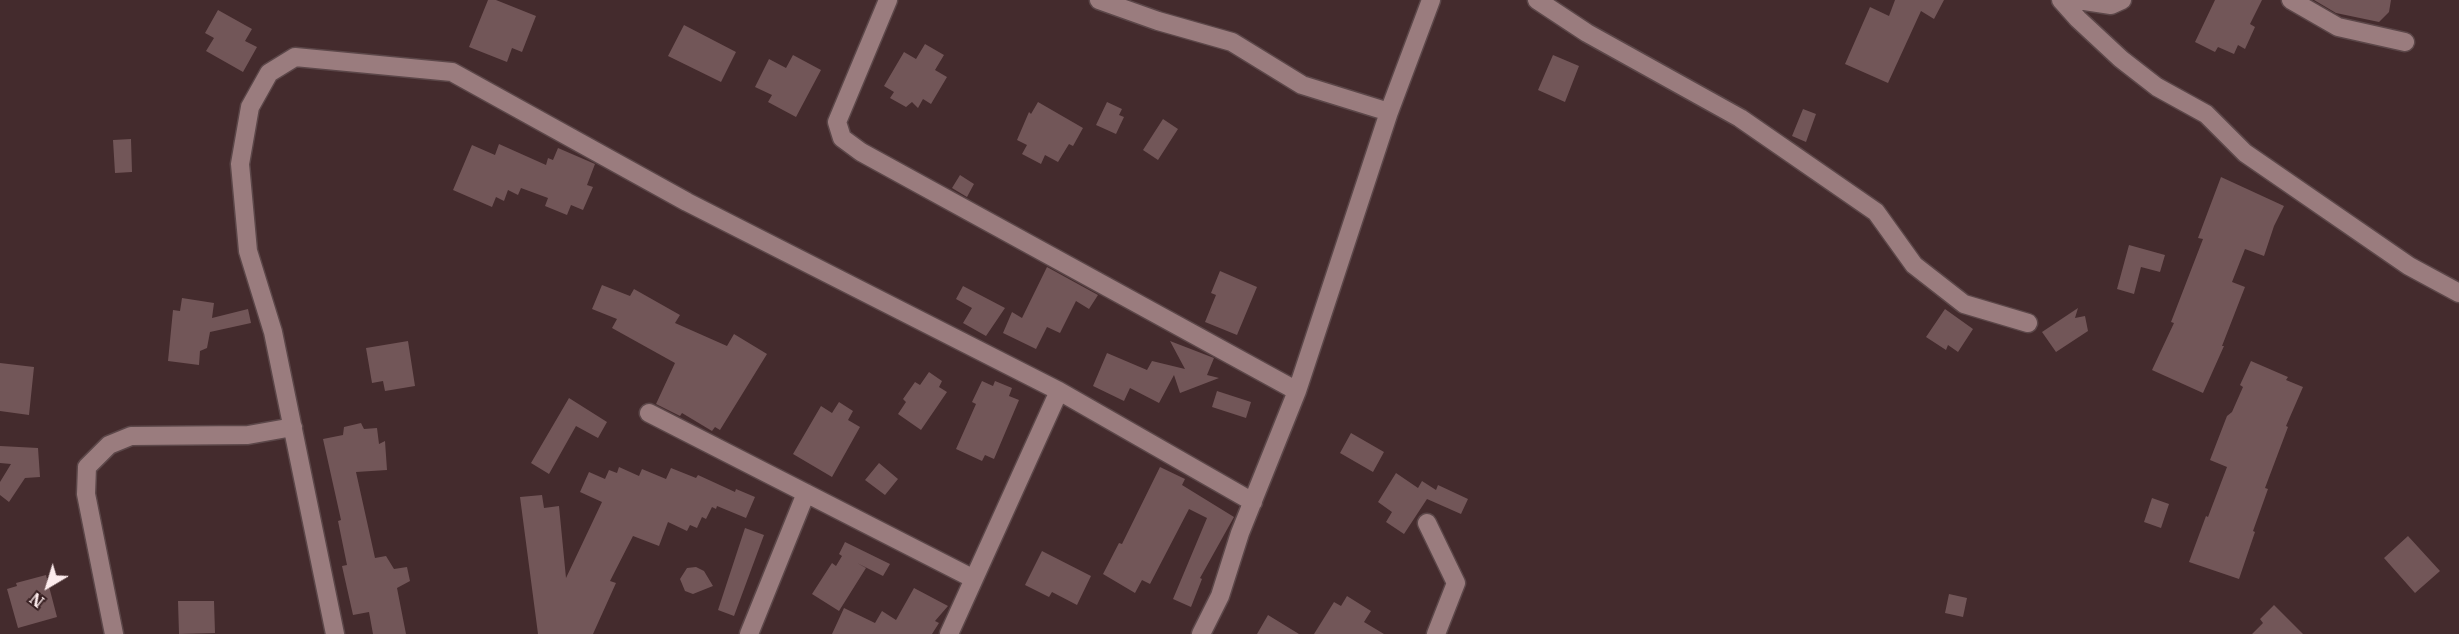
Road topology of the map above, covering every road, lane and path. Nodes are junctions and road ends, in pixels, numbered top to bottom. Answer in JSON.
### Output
{"nodes":[{"id":1,"x":888,"y":0,"type":"edge"},
{"id":2,"x":1099,"y":0,"type":"edge"},
{"id":3,"x":1431,"y":0,"type":"edge"},
{"id":4,"x":1537,"y":0,"type":"edge"},
{"id":5,"x":2061,"y":0,"type":"edge"},
{"id":6,"x":2078,"y":0,"type":"edge"},
{"id":7,"x":2122,"y":0,"type":"edge"},
{"id":8,"x":2291,"y":0,"type":"edge"},
{"id":9,"x":2405,"y":42,"type":"dead end"},
{"id":10,"x":1389,"y":112,"type":"junction"},
{"id":11,"x":2459,"y":293,"type":"edge"},
{"id":12,"x":2028,"y":323,"type":"dead end"},
{"id":13,"x":1059,"y":391,"type":"junction"},
{"id":14,"x":1297,"y":391,"type":"junction"},
{"id":15,"x":649,"y":412,"type":"dead end"},
{"id":16,"x":293,"y":428,"type":"junction"},
{"id":17,"x":806,"y":493,"type":"junction"},
{"id":18,"x":1253,"y":502,"type":"junction"},
{"id":19,"x":1427,"y":523,"type":"dead end"},
{"id":20,"x":974,"y":579,"type":"junction"},
{"id":21,"x":114,"y":634,"type":"edge"},
{"id":22,"x":335,"y":634,"type":"edge"},
{"id":23,"x":749,"y":634,"type":"edge"},
{"id":24,"x":949,"y":634,"type":"edge"},
{"id":25,"x":1201,"y":634,"type":"edge"},
{"id":26,"x":1436,"y":634,"type":"edge"}],
"edges":[{"from":1,"to":14,"type":"street"},
{"from":2,"to":10,"type":"street"},
{"from":3,"to":10,"type":"street"},
{"from":4,"to":12,"type":"street"},
{"from":5,"to":11,"type":"street"},
{"from":6,"to":7,"type":"street"},
{"from":8,"to":9,"type":"street"},
{"from":10,"to":14,"type":"street"},
{"from":13,"to":16,"type":"street"},
{"from":13,"to":18,"type":"street"},
{"from":13,"to":20,"type":"street"},
{"from":14,"to":18,"type":"street"},
{"from":15,"to":17,"type":"street"},
{"from":16,"to":21,"type":"street"},
{"from":16,"to":22,"type":"street"},
{"from":17,"to":20,"type":"street"},
{"from":17,"to":23,"type":"street"},
{"from":18,"to":25,"type":"street"},
{"from":19,"to":26,"type":"street"},
{"from":20,"to":24,"type":"street"}]}
